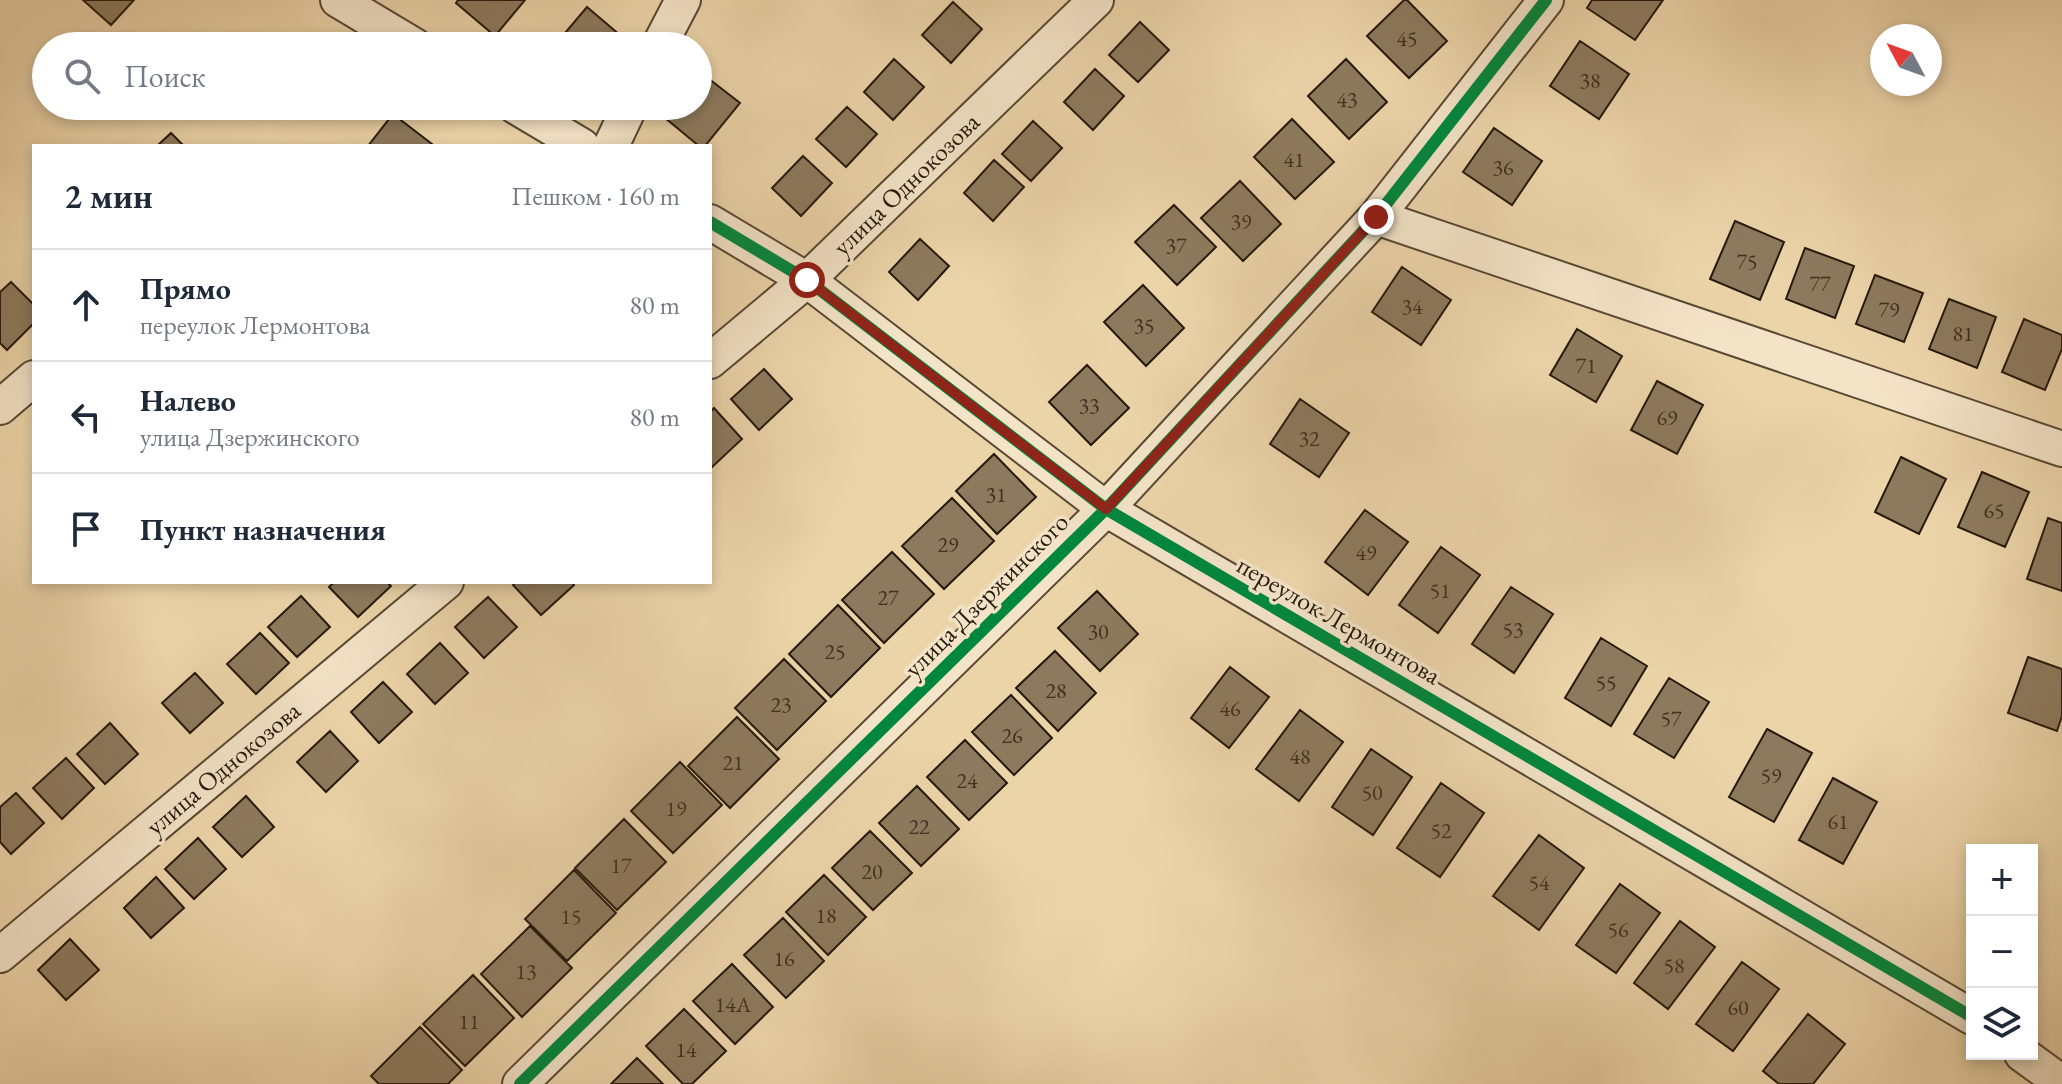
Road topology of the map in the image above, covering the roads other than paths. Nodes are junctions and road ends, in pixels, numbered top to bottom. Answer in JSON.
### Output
{"nodes":[{"id":1,"x":338,"y":0,"type":"edge"},
{"id":2,"x":683,"y":0,"type":"edge"},
{"id":3,"x":1096,"y":0,"type":"edge"},
{"id":4,"x":1546,"y":0,"type":"edge"},
{"id":5,"x":392,"y":32,"type":"edge"},
{"id":6,"x":666,"y":32,"type":"edge"},
{"id":7,"x":538,"y":120,"type":"edge"},
{"id":8,"x":623,"y":120,"type":"edge"},
{"id":9,"x":579,"y":144,"type":"edge"},
{"id":10,"x":612,"y":144,"type":"edge"},
{"id":11,"x":1376,"y":217,"type":"junction"},
{"id":12,"x":712,"y":223,"type":"edge"},
{"id":13,"x":807,"y":280,"type":"junction"},
{"id":14,"x":712,"y":359,"type":"edge"},
{"id":15,"x":32,"y":380,"type":"edge"},
{"id":16,"x":0,"y":407,"type":"edge"},
{"id":17,"x":2062,"y":449,"type":"edge"},
{"id":18,"x":1106,"y":509,"type":"junction"},
{"id":19,"x":444,"y":584,"type":"edge"},
{"id":20,"x":0,"y":955,"type":"edge"},
{"id":21,"x":1966,"y":1013,"type":"edge"},
{"id":22,"x":2030,"y":1060,"type":"edge"},
{"id":23,"x":2062,"y":1083,"type":"edge"},
{"id":24,"x":520,"y":1084,"type":"edge"}],
"edges":[{"from":1,"to":5,"type":"street"},
{"from":2,"to":6,"type":"street"},
{"from":3,"to":13,"type":"street","name":"улица Однокозова"},
{"from":4,"to":11,"type":"street","name":"улица Дзержинского"},
{"from":7,"to":9,"type":"street"},
{"from":8,"to":10,"type":"street"},
{"from":11,"to":17,"type":"street"},
{"from":11,"to":18,"type":"street","name":"улица Дзержинского"},
{"from":12,"to":13,"type":"street","name":"переулок Лермонтова"},
{"from":13,"to":14,"type":"street","name":"улица Однокозова"},
{"from":13,"to":18,"type":"street","name":"переулок Лермонтова"},
{"from":15,"to":16,"type":"street"},
{"from":18,"to":21,"type":"street","name":"переулок Лермонтова"},
{"from":18,"to":24,"type":"street","name":"улица Дзержинского"},
{"from":19,"to":20,"type":"street","name":"улица Однокозова"},
{"from":22,"to":23,"type":"street"}]}
